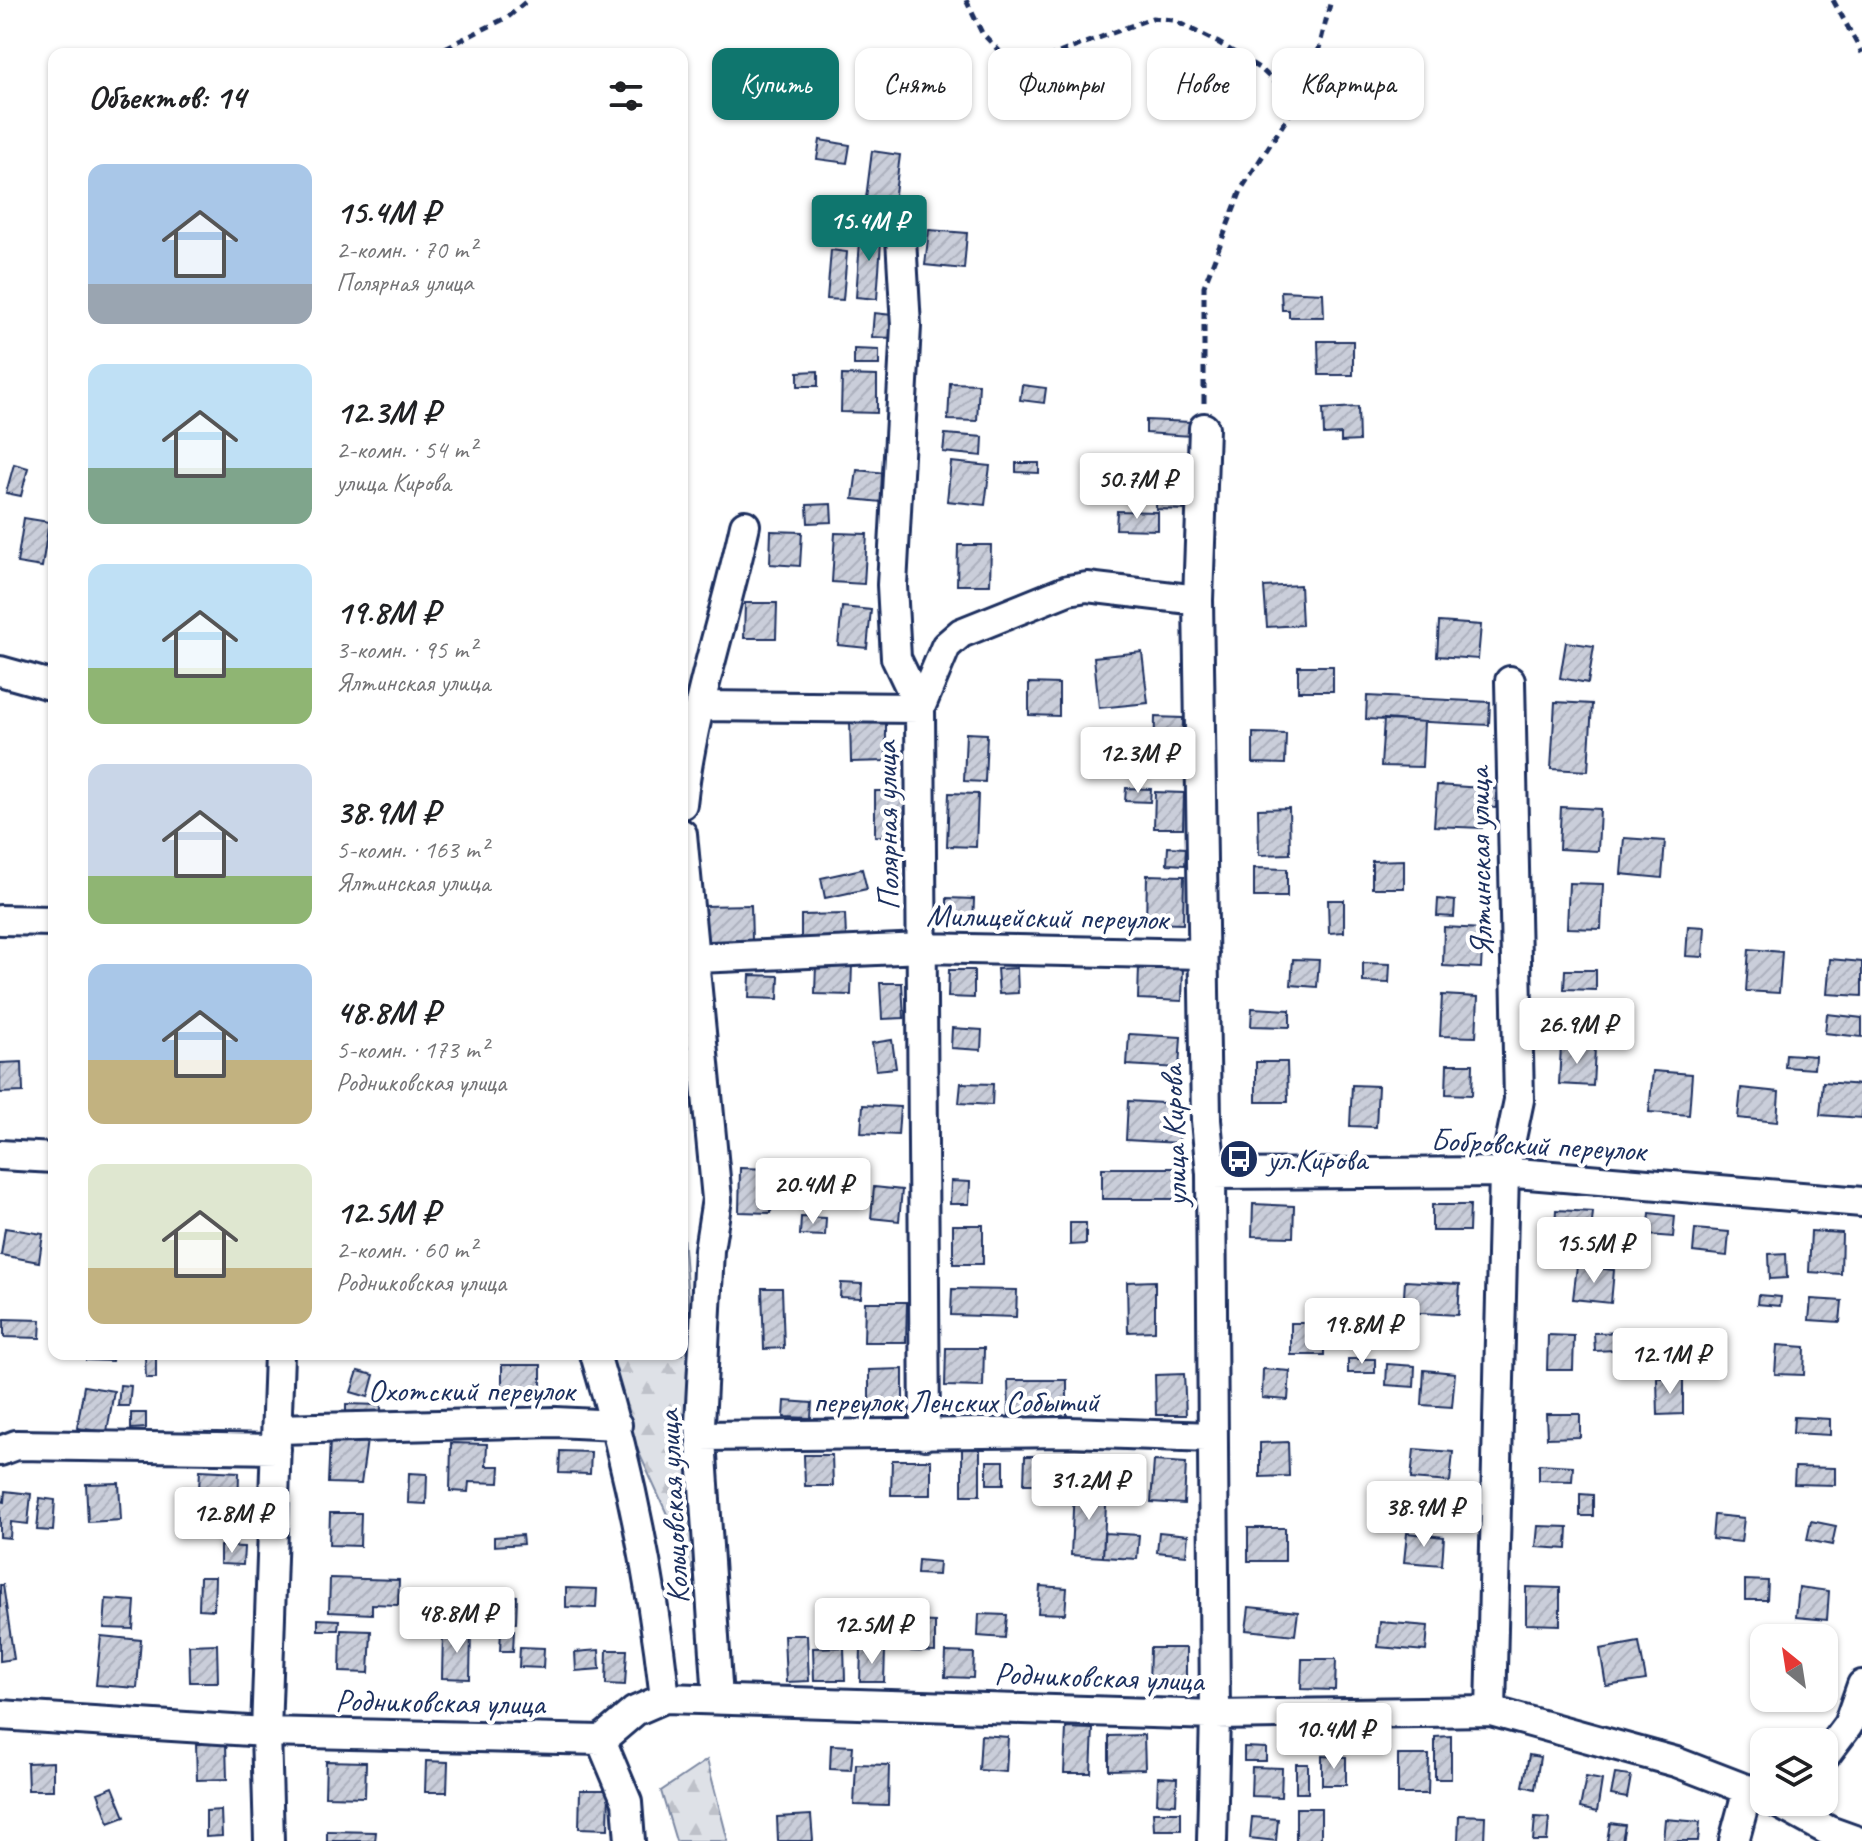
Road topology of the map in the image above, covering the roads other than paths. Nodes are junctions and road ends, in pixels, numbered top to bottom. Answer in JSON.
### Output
{"nodes":[{"id":1,"x":900,"y":221,"type":"dead end"},
{"id":2,"x":1204,"y":428,"type":"road end"},
{"id":3,"x":745,"y":525,"type":"dead end"},
{"id":4,"x":1198,"y":600,"type":"junction"},
{"id":5,"x":0,"y":671,"type":"edge"},
{"id":6,"x":1510,"y":681,"type":"dead end"},
{"id":7,"x":48,"y":684,"type":"edge"},
{"id":8,"x":700,"y":706,"type":"junction"},
{"id":9,"x":920,"y":708,"type":"junction"},
{"id":10,"x":688,"y":747,"type":"edge"},
{"id":11,"x":688,"y":884,"type":"edge"},
{"id":12,"x":0,"y":920,"type":"edge"},
{"id":13,"x":48,"y":921,"type":"edge"},
{"id":14,"x":922,"y":948,"type":"junction"},
{"id":15,"x":1204,"y":954,"type":"junction"},
{"id":16,"x":697,"y":958,"type":"junction"},
{"id":17,"x":0,"y":1155,"type":"edge"},
{"id":18,"x":48,"y":1158,"type":"edge"},
{"id":19,"x":1504,"y":1172,"type":"junction"},
{"id":20,"x":1211,"y":1174,"type":"junction"},
{"id":21,"x":1862,"y":1202,"type":"edge"},
{"id":22,"x":279,"y":1360,"type":"edge"},
{"id":23,"x":597,"y":1360,"type":"edge"},
{"id":24,"x":617,"y":1425,"type":"junction"},
{"id":25,"x":925,"y":1435,"type":"junction"},
{"id":26,"x":701,"y":1436,"type":"junction"},
{"id":27,"x":1212,"y":1437,"type":"junction"},
{"id":28,"x":276,"y":1439,"type":"junction"},
{"id":29,"x":0,"y":1451,"type":"edge"},
{"id":30,"x":1862,"y":1685,"type":"edge"},
{"id":31,"x":665,"y":1698,"type":"junction"},
{"id":32,"x":718,"y":1699,"type":"junction"},
{"id":33,"x":1491,"y":1711,"type":"junction"},
{"id":34,"x":0,"y":1715,"type":"edge"},
{"id":35,"x":1215,"y":1715,"type":"junction"},
{"id":36,"x":1855,"y":1727,"type":"edge"},
{"id":37,"x":266,"y":1732,"type":"junction"},
{"id":38,"x":601,"y":1740,"type":"junction"},
{"id":39,"x":1838,"y":1743,"type":"edge"},
{"id":40,"x":1750,"y":1790,"type":"edge"},
{"id":41,"x":1757,"y":1816,"type":"edge"},
{"id":42,"x":1803,"y":1816,"type":"edge"},
{"id":43,"x":269,"y":1841,"type":"edge"},
{"id":44,"x":630,"y":1841,"type":"edge"},
{"id":45,"x":1212,"y":1841,"type":"edge"},
{"id":46,"x":1734,"y":1841,"type":"edge"},
{"id":47,"x":1857,"y":1841,"type":"edge"}],
"edges":[{"from":1,"to":9,"type":"street","name":"Полярная улица"},
{"from":2,"to":4,"type":"street","name":"улица Кирова"},
{"from":3,"to":8,"type":"street"},
{"from":4,"to":9,"type":"street"},
{"from":4,"to":15,"type":"street","name":"улица Кирова"},
{"from":5,"to":7,"type":"street"},
{"from":6,"to":19,"type":"street","name":"Ялтинская улица"},
{"from":8,"to":9,"type":"street"},
{"from":8,"to":10,"type":"street"},
{"from":9,"to":14,"type":"street","name":"Полярная улица"},
{"from":11,"to":16,"type":"street","name":"Кольцовская улица"},
{"from":12,"to":13,"type":"street"},
{"from":14,"to":15,"type":"street","name":"Милицейский переулок"},
{"from":14,"to":16,"type":"street","name":"Милицейский переулок"},
{"from":14,"to":25,"type":"street","name":"Полярная улица"},
{"from":15,"to":20,"type":"street","name":"улица Кирова"},
{"from":16,"to":26,"type":"street","name":"Кольцовская улица"},
{"from":17,"to":18,"type":"street"},
{"from":19,"to":20,"type":"street","name":"Бобровский переулок"},
{"from":19,"to":21,"type":"street","name":"Бобровский переулок"},
{"from":19,"to":33,"type":"street","name":"Ялтинская улица"},
{"from":20,"to":27,"type":"street","name":"улица Кирова"},
{"from":22,"to":28,"type":"street"},
{"from":23,"to":24,"type":"street","name":"Кольцовская улица"},
{"from":24,"to":28,"type":"street","name":"Охотский переулок"},
{"from":24,"to":31,"type":"street","name":"Кольцовская улица"},
{"from":25,"to":26,"type":"street","name":"переулок Ленских Событий"},
{"from":25,"to":27,"type":"street","name":"переулок Ленских Событий"},
{"from":26,"to":32,"type":"street","name":"Кольцовская улица"},
{"from":27,"to":35,"type":"street","name":"улица Кирова"},
{"from":28,"to":29,"type":"street","name":"Охотский переулок"},
{"from":28,"to":37,"type":"street"},
{"from":30,"to":36,"type":"street"},
{"from":31,"to":32,"type":"street","name":"Родниковская улица"},
{"from":31,"to":38,"type":"street","name":"Родниковская улица"},
{"from":32,"to":35,"type":"street","name":"Родниковская улица"},
{"from":33,"to":35,"type":"street","name":"Родниковская улица"},
{"from":33,"to":40,"type":"street","name":"Родниковская улица"},
{"from":34,"to":37,"type":"street","name":"Родниковская улица"},
{"from":35,"to":45,"type":"street","name":"улица Кирова"},
{"from":36,"to":39,"type":"street"},
{"from":37,"to":38,"type":"street","name":"Родниковская улица"},
{"from":37,"to":43,"type":"street"},
{"from":38,"to":44,"type":"street"},
{"from":41,"to":46,"type":"street"},
{"from":42,"to":47,"type":"street","name":"Родниковская улица"}]}
